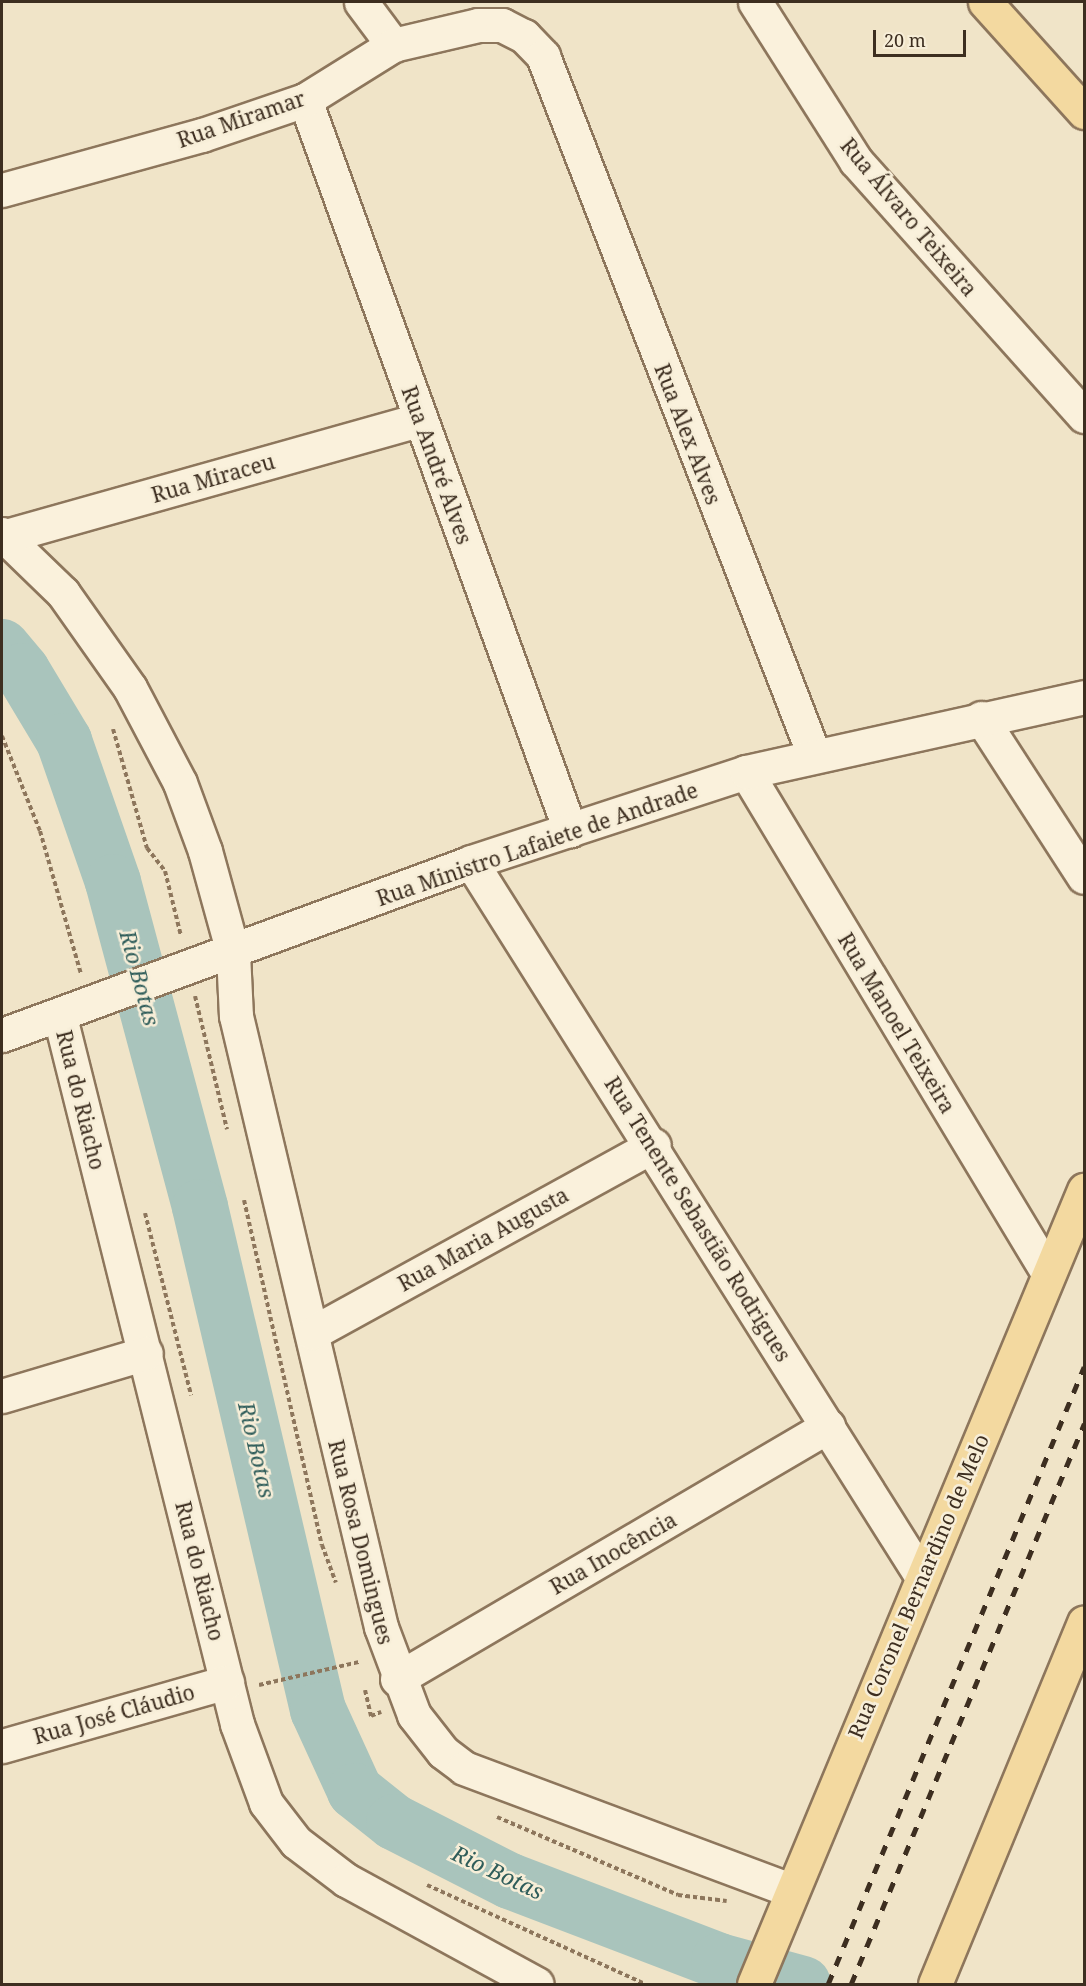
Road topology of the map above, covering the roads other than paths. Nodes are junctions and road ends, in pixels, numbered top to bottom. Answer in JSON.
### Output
{"nodes":[{"id":1,"x":361,"y":2,"type":"edge"},
{"id":2,"x":755,"y":2,"type":"edge"},
{"id":3,"x":985,"y":2,"type":"edge"},
{"id":4,"x":393,"y":45,"type":"junction"},
{"id":5,"x":305,"y":100,"type":"junction"},
{"id":6,"x":563,"y":112,"type":"joint"},
{"id":7,"x":1084,"y":112,"type":"edge"},
{"id":8,"x":2,"y":189,"type":"edge"},
{"id":9,"x":1084,"y":416,"type":"edge"},
{"id":10,"x":420,"y":420,"type":"junction"},
{"id":11,"x":4,"y":535,"type":"edge"},
{"id":12,"x":1084,"y":697,"type":"edge"},
{"id":13,"x":981,"y":718,"type":"junction"},
{"id":14,"x":814,"y":755,"type":"junction"},
{"id":15,"x":746,"y":772,"type":"junction"},
{"id":16,"x":570,"y":830,"type":"junction"},
{"id":17,"x":471,"y":862,"type":"junction"},
{"id":18,"x":1084,"y":877,"type":"edge"},
{"id":19,"x":233,"y":953,"type":"junction"},
{"id":20,"x":60,"y":1017,"type":"junction"},
{"id":21,"x":2,"y":1035,"type":"edge"},
{"id":22,"x":654,"y":1145,"type":"junction"},
{"id":23,"x":1084,"y":1190,"type":"edge"},
{"id":24,"x":1048,"y":1273,"type":"junction"},
{"id":25,"x":312,"y":1333,"type":"junction"},
{"id":26,"x":146,"y":1353,"type":"junction"},
{"id":27,"x":2,"y":1396,"type":"edge"},
{"id":28,"x":828,"y":1426,"type":"junction"},
{"id":29,"x":922,"y":1577,"type":"junction"},
{"id":30,"x":1084,"y":1622,"type":"edge"},
{"id":31,"x":397,"y":1679,"type":"junction"},
{"id":32,"x":227,"y":1682,"type":"junction"},
{"id":33,"x":2,"y":1746,"type":"edge"},
{"id":34,"x":791,"y":1890,"type":"junction"},
{"id":35,"x":537,"y":1984,"type":"edge"},
{"id":36,"x":754,"y":1984,"type":"edge"},
{"id":37,"x":935,"y":1984,"type":"edge"}],
"edges":[{"from":1,"to":4,"type":"street"},
{"from":2,"to":9,"type":"street","name":"Rua Álvaro Teixeira"},
{"from":3,"to":7,"type":"main road"},
{"from":4,"to":5,"type":"street","name":"Rua Miramar"},
{"from":4,"to":6,"type":"street","name":"Rua Miramar"},
{"from":5,"to":8,"type":"street","name":"Rua Miramar"},
{"from":5,"to":10,"type":"street","name":"Rua André Alves"},
{"from":6,"to":14,"type":"street","name":"Rua Alex Alves"},
{"from":10,"to":11,"type":"street","name":"Rua Miraceu"},
{"from":10,"to":16,"type":"street","name":"Rua André Alves"},
{"from":11,"to":19,"type":"street","name":"Rua Rosa Domingues"},
{"from":12,"to":13,"type":"street","name":"Rua Ministro Lafaiete de Andrade"},
{"from":13,"to":14,"type":"street","name":"Rua Ministro Lafaiete de Andrade"},
{"from":13,"to":18,"type":"street"},
{"from":14,"to":15,"type":"street","name":"Rua Ministro Lafaiete de Andrade"},
{"from":15,"to":16,"type":"street","name":"Rua Ministro Lafaiete de Andrade"},
{"from":15,"to":24,"type":"street","name":"Rua Manoel Teixeira"},
{"from":16,"to":17,"type":"street","name":"Rua Ministro Lafaiete de Andrade"},
{"from":17,"to":19,"type":"street","name":"Rua Ministro Lafaiete de Andrade"},
{"from":17,"to":22,"type":"street","name":"Rua Tenente Sebastião Rodrigues"},
{"from":19,"to":20,"type":"street","name":"Rua Ministro Lafaiete de Andrade"},
{"from":19,"to":25,"type":"street","name":"Rua Rosa Domingues"},
{"from":20,"to":21,"type":"street","name":"Rua Ministro Lafaiete de Andrade"},
{"from":20,"to":26,"type":"street","name":"Rua do Riacho"},
{"from":22,"to":25,"type":"street","name":"Rua Maria Augusta"},
{"from":22,"to":28,"type":"street","name":"Rua Tenente Sebastião Rodrigues"},
{"from":23,"to":24,"type":"main road","name":"Rua Coronel Bernardino de Melo"},
{"from":24,"to":29,"type":"main road","name":"Rua Coronel Bernardino de Melo"},
{"from":25,"to":31,"type":"street","name":"Rua Rosa Domingues"},
{"from":26,"to":27,"type":"street"},
{"from":26,"to":32,"type":"street","name":"Rua do Riacho"},
{"from":28,"to":29,"type":"street","name":"Rua Tenente Sebastião Rodrigues"},
{"from":28,"to":31,"type":"street","name":"Rua Inocência"},
{"from":29,"to":34,"type":"main road","name":"Rua Coronel Bernardino de Melo"},
{"from":30,"to":37,"type":"main road"},
{"from":31,"to":34,"type":"street","name":"Rua Rosa Domingues"},
{"from":32,"to":33,"type":"street","name":"Rua José Cláudio"},
{"from":32,"to":35,"type":"street","name":"Rua do Riacho"},
{"from":34,"to":36,"type":"main road","name":"Rua Coronel Bernardino de Melo"}]}
